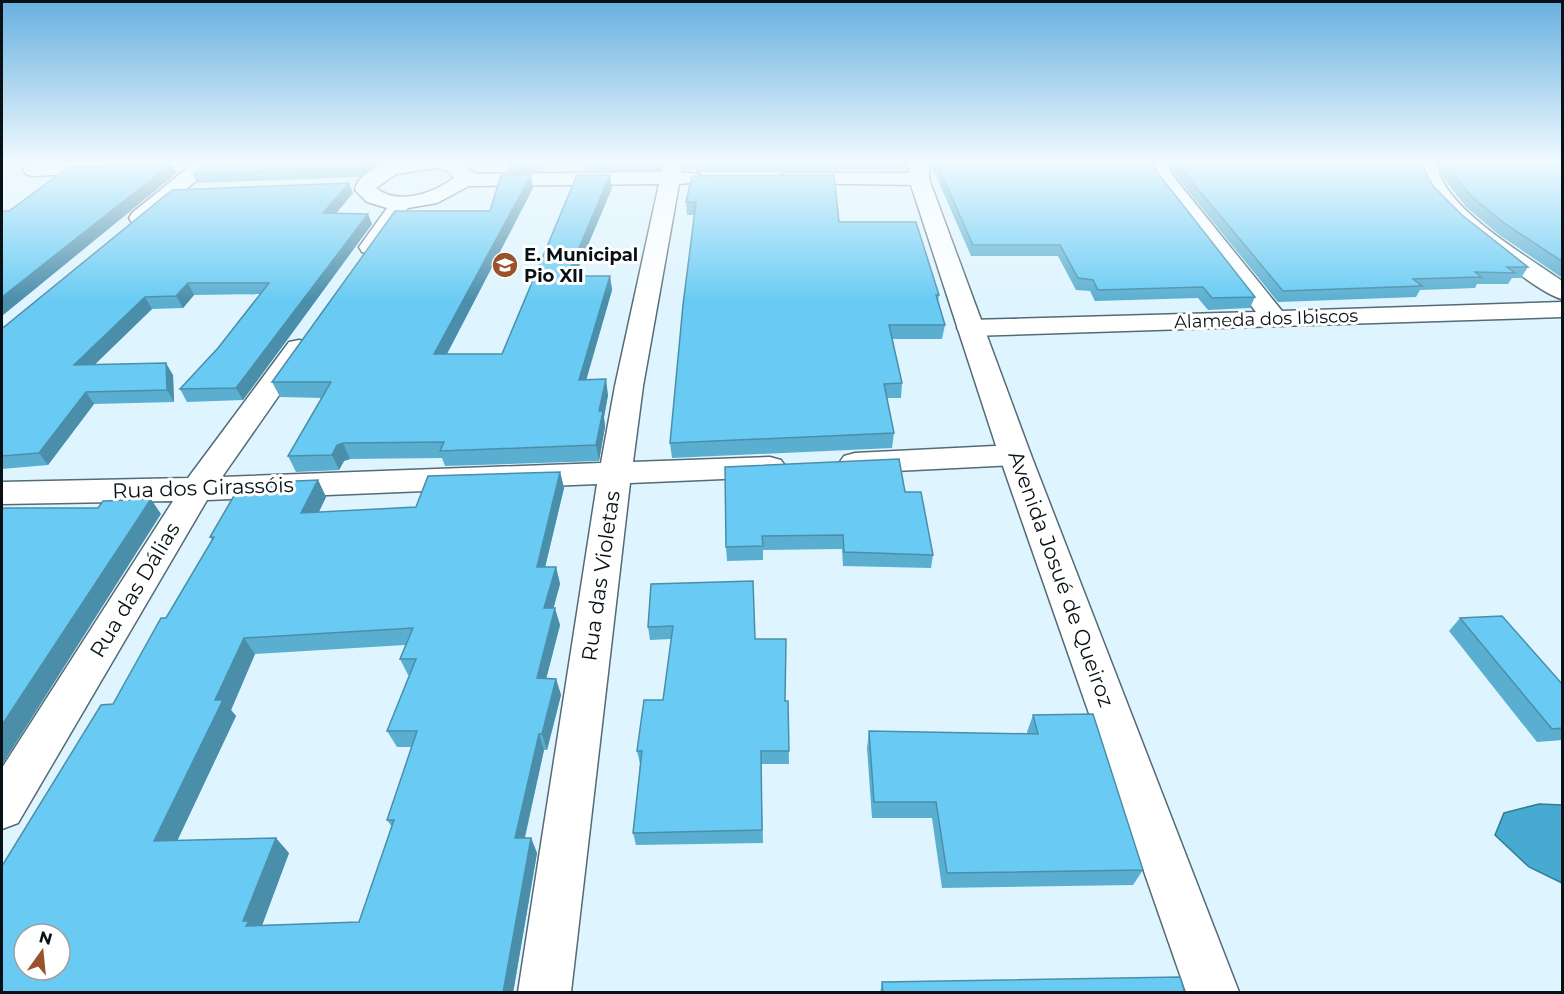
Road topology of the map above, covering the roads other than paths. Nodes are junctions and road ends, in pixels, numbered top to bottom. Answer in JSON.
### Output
{"nodes":[{"id":1,"x":152,"y":208,"type":"edge"},
{"id":2,"x":398,"y":208,"type":"edge"},
{"id":3,"x":664,"y":208,"type":"edge"},
{"id":4,"x":931,"y":208,"type":"edge"},
{"id":5,"x":1188,"y":208,"type":"edge"},
{"id":6,"x":1452,"y":208,"type":"edge"},
{"id":7,"x":127,"y":229,"type":"edge"},
{"id":8,"x":354,"y":271,"type":"edge"},
{"id":9,"x":1563,"y":292,"type":"edge"},
{"id":10,"x":1563,"y":310,"type":"edge"},
{"id":11,"x":1275,"y":318,"type":"junction"},
{"id":12,"x":320,"y":320,"type":"edge"},
{"id":13,"x":970,"y":328,"type":"junction"},
{"id":14,"x":1015,"y":455,"type":"junction"},
{"id":15,"x":615,"y":474,"type":"junction"},
{"id":16,"x":197,"y":489,"type":"junction"},
{"id":17,"x":2,"y":493,"type":"edge"},
{"id":18,"x":2,"y":808,"type":"edge"},
{"id":19,"x":545,"y":993,"type":"edge"},
{"id":20,"x":1213,"y":993,"type":"edge"}],
"edges":[{"from":1,"to":7,"type":"street"},
{"from":2,"to":8,"type":"street"},
{"from":3,"to":15,"type":"street","name":"Rua das Violetas"},
{"from":4,"to":13,"type":"street","name":"Avenida Josué de Queiroz"},
{"from":5,"to":11,"type":"street"},
{"from":6,"to":9,"type":"street"},
{"from":10,"to":11,"type":"street","name":"Alameda dos Ibiscos"},
{"from":11,"to":13,"type":"street","name":"Alameda dos Ibiscos"},
{"from":12,"to":16,"type":"street","name":"Rua das Dálias"},
{"from":13,"to":14,"type":"street","name":"Avenida Josué de Queiroz"},
{"from":14,"to":15,"type":"street","name":"Rua dos Girassóis"},
{"from":14,"to":20,"type":"street","name":"Avenida Josué de Queiroz"},
{"from":15,"to":16,"type":"street","name":"Rua dos Girassóis"},
{"from":15,"to":19,"type":"street","name":"Rua das Violetas"},
{"from":16,"to":17,"type":"street","name":"Rua dos Girassóis"},
{"from":16,"to":18,"type":"street","name":"Rua das Dálias"}]}
